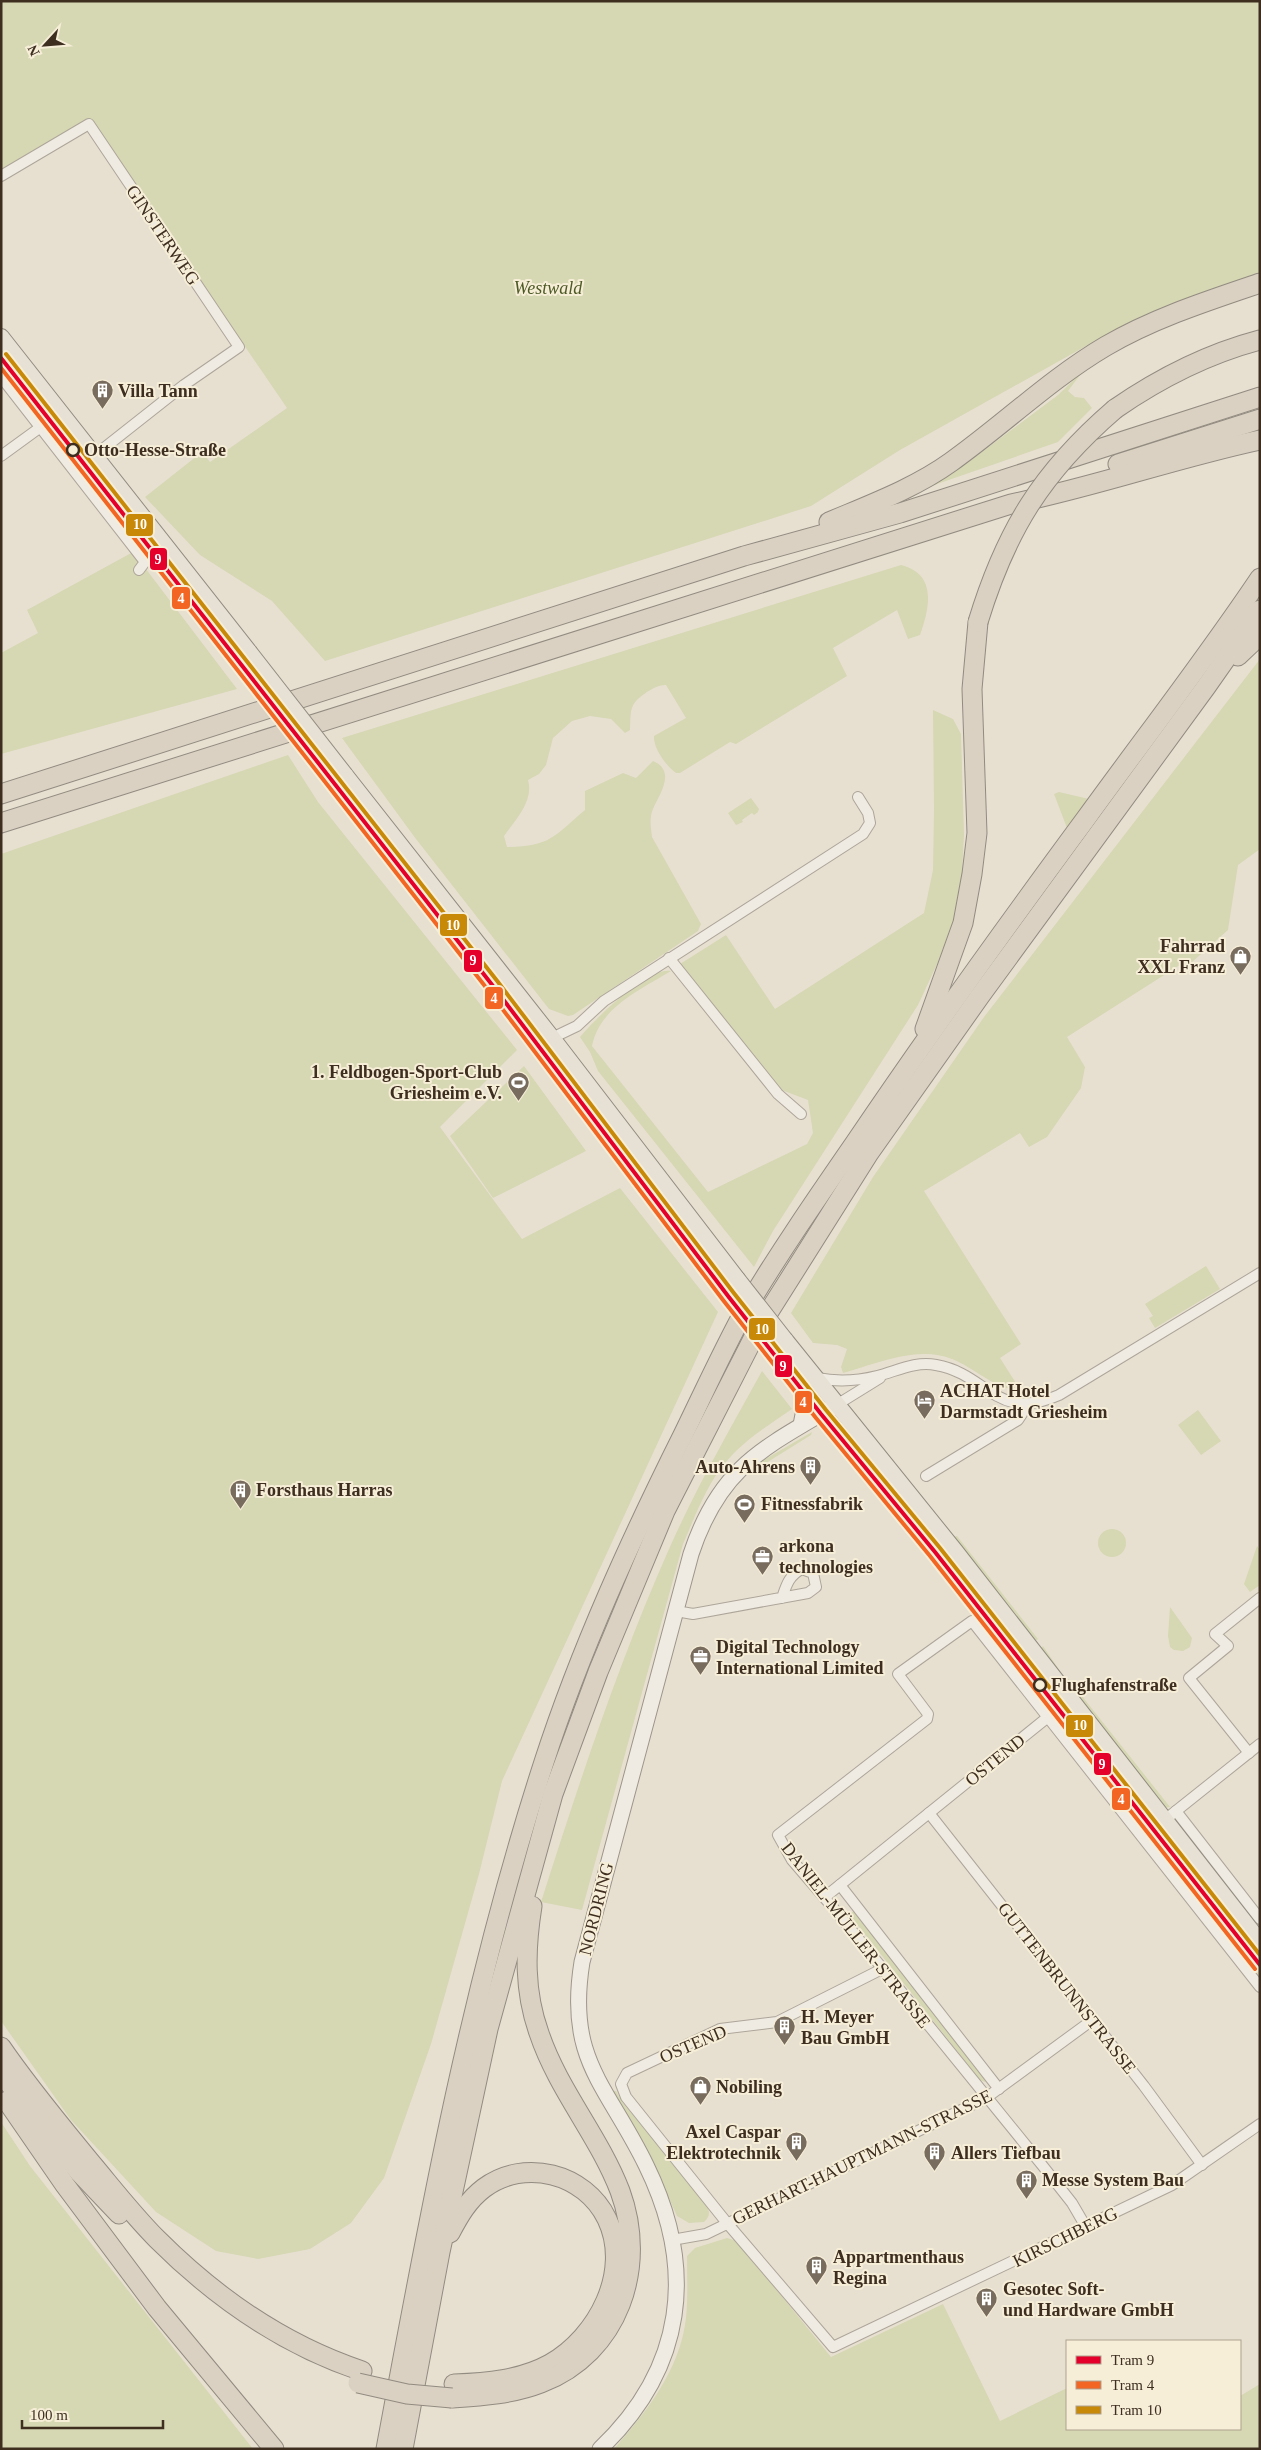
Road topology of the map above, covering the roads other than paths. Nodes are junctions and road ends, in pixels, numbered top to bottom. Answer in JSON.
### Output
{"nodes":[{"id":1,"x":1,"y":176,"type":"edge"},
{"id":2,"x":1260,"y":284,"type":"edge"},
{"id":3,"x":1,"y":337,"type":"edge"},
{"id":4,"x":1260,"y":340,"type":"edge"},
{"id":5,"x":1,"y":377,"type":"edge"},
{"id":6,"x":1260,"y":397,"type":"edge"},
{"id":7,"x":60,"y":412,"type":"junction"},
{"id":8,"x":1260,"y":419,"type":"edge"},
{"id":9,"x":41,"y":428,"type":"junction"},
{"id":10,"x":1260,"y":440,"type":"edge"},
{"id":11,"x":1,"y":456,"type":"edge"},
{"id":12,"x":94,"y":456,"type":"junction"},
{"id":13,"x":1011,"y":504,"type":"junction"},
{"id":14,"x":770,"y":548,"type":"junction"},
{"id":15,"x":139,"y":570,"type":"dead end"},
{"id":16,"x":1260,"y":578,"type":"edge"},
{"id":17,"x":1260,"y":610,"type":"edge"},
{"id":18,"x":1260,"y":635,"type":"edge"},
{"id":19,"x":1206,"y":686,"type":"junction"},
{"id":20,"x":60,"y":775,"type":"junction"},
{"id":21,"x":1,"y":786,"type":"edge"},
{"id":22,"x":1,"y":794,"type":"edge"},
{"id":23,"x":858,"y":797,"type":"dead end"},
{"id":24,"x":1,"y":823,"type":"edge"},
{"id":25,"x":669,"y":958,"type":"junction"},
{"id":26,"x":552,"y":1038,"type":"junction"},
{"id":27,"x":916,"y":1053,"type":"junction"},
{"id":28,"x":801,"y":1114,"type":"dead end"},
{"id":29,"x":1260,"y":1273,"type":"edge"},
{"id":30,"x":785,"y":1340,"type":"junction"},
{"id":31,"x":889,"y":1373,"type":"junction"},
{"id":32,"x":817,"y":1378,"type":"junction"},
{"id":33,"x":838,"y":1404,"type":"junction"},
{"id":34,"x":1022,"y":1404,"type":"junction"},
{"id":35,"x":801,"y":1425,"type":"junction"},
{"id":36,"x":926,"y":1476,"type":"dead end"},
{"id":37,"x":782,"y":1598,"type":"dead end"},
{"id":38,"x":1260,"y":1598,"type":"edge"},
{"id":39,"x":676,"y":1611,"type":"junction"},
{"id":40,"x":1048,"y":1717,"type":"junction"},
{"id":41,"x":1260,"y":1744,"type":"edge"},
{"id":42,"x":1249,"y":1753,"type":"junction"},
{"id":43,"x":552,"y":1794,"type":"junction"},
{"id":44,"x":929,"y":1813,"type":"junction"},
{"id":45,"x":1170,"y":1816,"type":"junction"},
{"id":46,"x":840,"y":1885,"type":"junction"},
{"id":47,"x":825,"y":1897,"type":"junction"},
{"id":48,"x":1260,"y":1919,"type":"edge"},
{"id":49,"x":1260,"y":1942,"type":"edge"},
{"id":50,"x":882,"y":1969,"type":"junction"},
{"id":51,"x":1260,"y":1987,"type":"edge"},
{"id":52,"x":1091,"y":2021,"type":"junction"},
{"id":53,"x":1,"y":2047,"type":"edge"},
{"id":54,"x":1,"y":2073,"type":"edge"},
{"id":55,"x":999,"y":2089,"type":"junction"},
{"id":56,"x":1,"y":2091,"type":"edge"},
{"id":57,"x":986,"y":2098,"type":"junction"},
{"id":58,"x":1260,"y":2124,"type":"edge"},
{"id":59,"x":1202,"y":2165,"type":"junction"},
{"id":60,"x":727,"y":2223,"type":"junction"},
{"id":61,"x":1086,"y":2227,"type":"junction"},
{"id":62,"x":672,"y":2240,"type":"junction"},
{"id":63,"x":440,"y":2252,"type":"junction"},
{"id":64,"x":360,"y":2377,"type":"junction"},
{"id":65,"x":453,"y":2391,"type":"junction"},
{"id":66,"x":274,"y":2449,"type":"edge"},
{"id":67,"x":386,"y":2449,"type":"edge"},
{"id":68,"x":403,"y":2449,"type":"edge"},
{"id":69,"x":600,"y":2449,"type":"edge"}],
"edges":[{"from":1,"to":12,"type":"street","name":"GINSTERWEG"},
{"from":2,"to":14,"type":"highway"},
{"from":3,"to":7,"type":"main road"},
{"from":4,"to":27,"type":"highway","bridge":true},
{"from":5,"to":9,"type":"street"},
{"from":6,"to":14,"type":"highway"},
{"from":7,"to":9,"type":"street"},
{"from":7,"to":12,"type":"main road"},
{"from":8,"to":13,"type":"highway"},
{"from":9,"to":11,"type":"street"},
{"from":9,"to":15,"type":"street"},
{"from":10,"to":13,"type":"highway"},
{"from":12,"to":26,"type":"main road","bridge":true},
{"from":13,"to":24,"type":"highway"},
{"from":14,"to":20,"type":"highway"},
{"from":16,"to":27,"type":"highway"},
{"from":17,"to":19,"type":"highway"},
{"from":18,"to":19,"type":"highway"},
{"from":19,"to":43,"type":"highway"},
{"from":20,"to":21,"type":"highway"},
{"from":20,"to":22,"type":"highway"},
{"from":23,"to":25,"type":"street"},
{"from":25,"to":26,"type":"street"},
{"from":25,"to":28,"type":"street"},
{"from":26,"to":30,"type":"main road","bridge":true},
{"from":27,"to":67,"type":"highway"},
{"from":29,"to":34,"type":"street"},
{"from":30,"to":32,"type":"main road"},
{"from":30,"to":35,"type":"main road"},
{"from":31,"to":32,"type":"street"},
{"from":31,"to":33,"type":"street"},
{"from":31,"to":34,"type":"street"},
{"from":32,"to":33,"type":"main road"},
{"from":33,"to":35,"type":"main road","name":"NORDRING"},
{"from":33,"to":45,"type":"main road"},
{"from":34,"to":36,"type":"street"},
{"from":35,"to":39,"type":"main road","name":"NORDRING"},
{"from":37,"to":39,"type":"street"},
{"from":38,"to":42,"type":"street"},
{"from":39,"to":62,"type":"main road","name":"NORDRING"},
{"from":40,"to":44,"type":"street","name":"OSTEND"},
{"from":40,"to":47,"type":"street","name":"DANIEL-MÜLLER-STRASSE"},
{"from":40,"to":51,"type":"street"},
{"from":41,"to":42,"type":"street"},
{"from":42,"to":45,"type":"street"},
{"from":43,"to":63,"type":"highway"},
{"from":43,"to":65,"type":"highway"},
{"from":44,"to":46,"type":"street","name":"OSTEND"},
{"from":44,"to":52,"type":"street","name":"GUTTENBRUNNSTRASSE"},
{"from":45,"to":48,"type":"street"},
{"from":45,"to":49,"type":"main road"},
{"from":46,"to":47,"type":"street","name":"OSTEND"},
{"from":46,"to":55,"type":"street","name":"DANIEL-MÜLLER-STRASSE"},
{"from":47,"to":50,"type":"street","name":"DANIEL-MÜLLER-STRASSE"},
{"from":50,"to":57,"type":"street","name":"DANIEL-MÜLLER-STRASSE"},
{"from":50,"to":60,"type":"street","name":"OSTEND"},
{"from":52,"to":55,"type":"street","name":"GERHART-HAUPTMANN-STRASSE"},
{"from":52,"to":59,"type":"street","name":"GUTTENBRUNNSTRASSE"},
{"from":53,"to":64,"type":"highway"},
{"from":54,"to":64,"type":"highway"},
{"from":55,"to":57,"type":"street","name":"GERHART-HAUPTMANN-STRASSE"},
{"from":56,"to":66,"type":"highway"},
{"from":57,"to":60,"type":"street","name":"GERHART-HAUPTMANN-STRASSE"},
{"from":57,"to":61,"type":"street","name":"DANIEL-MÜLLER-STRASSE"},
{"from":58,"to":59,"type":"street","name":"KIRSCHBERG"},
{"from":59,"to":61,"type":"street","name":"KIRSCHBERG"},
{"from":60,"to":61,"type":"street","name":"KIRSCHBERG"},
{"from":60,"to":62,"type":"street","name":"GERHART-HAUPTMANN-STRASSE"},
{"from":62,"to":69,"type":"main road","name":"NORDRING"},
{"from":63,"to":65,"type":"highway"},
{"from":63,"to":68,"type":"highway"},
{"from":64,"to":65,"type":"highway"}]}
